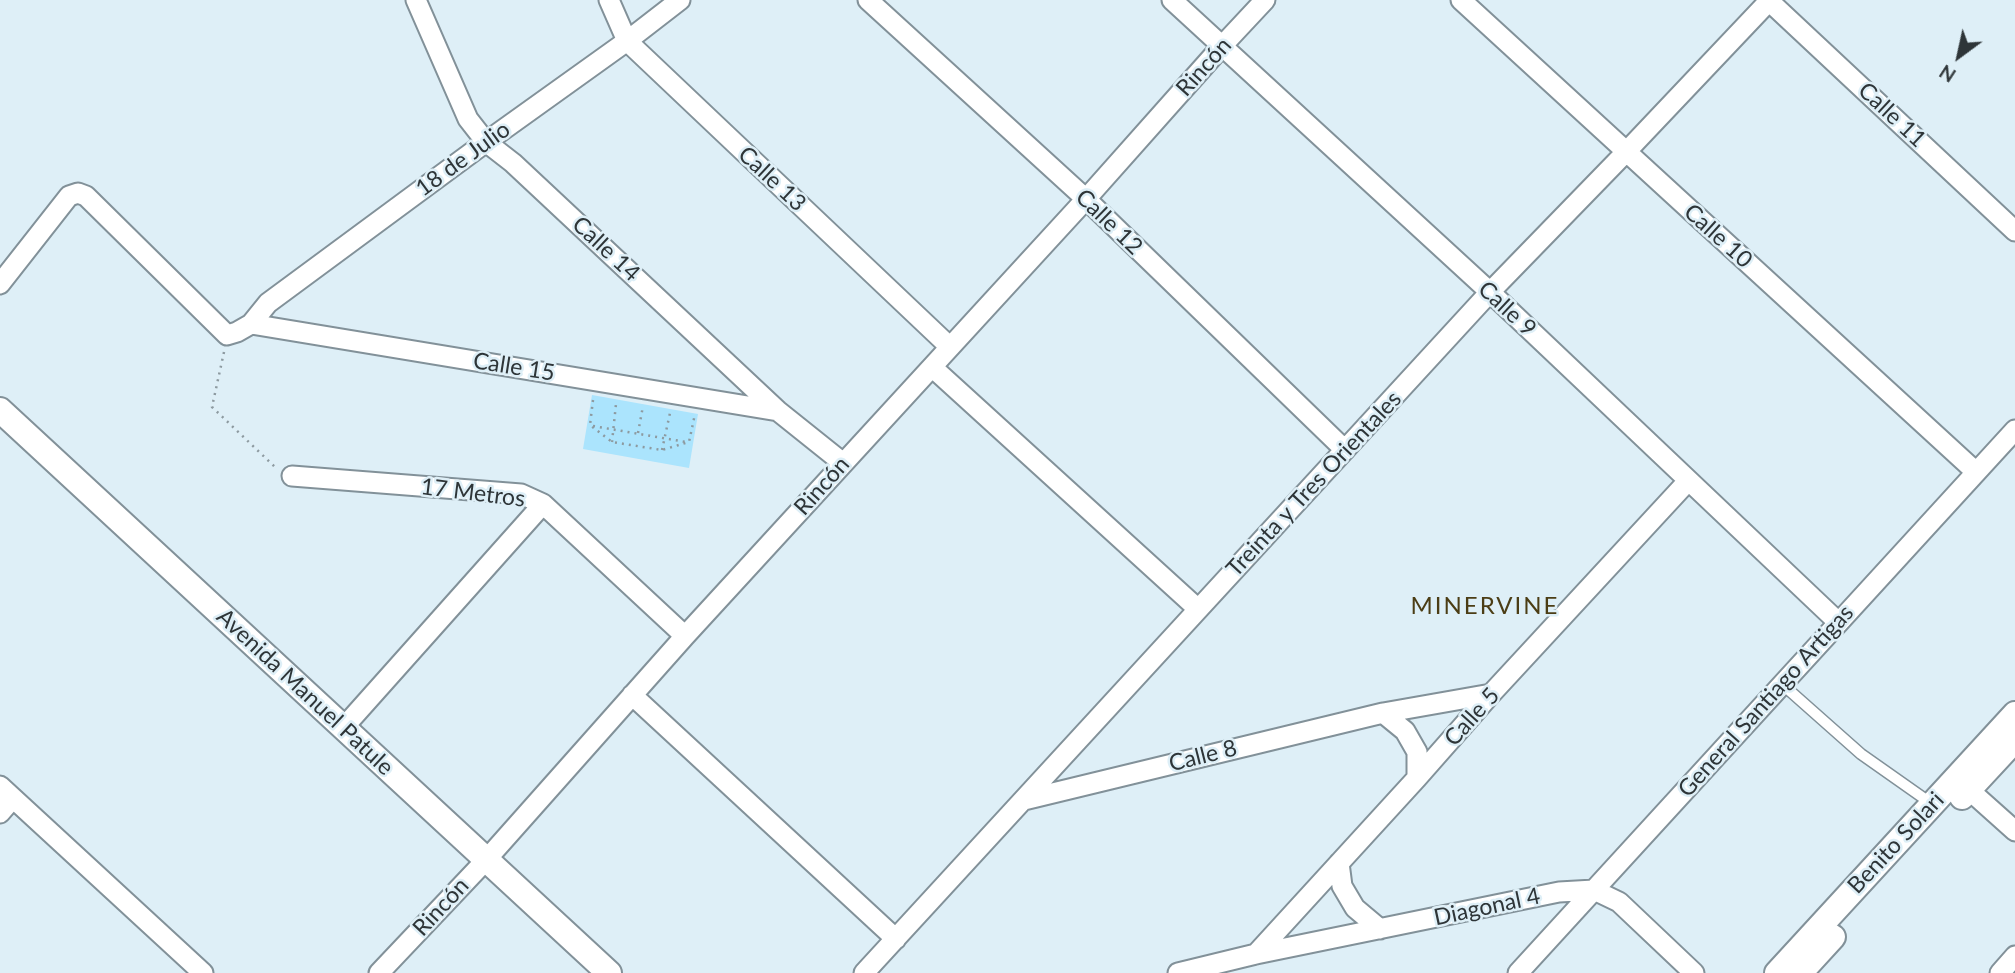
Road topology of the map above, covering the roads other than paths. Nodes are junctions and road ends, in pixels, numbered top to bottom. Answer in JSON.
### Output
{"nodes":[{"id":1,"x":416,"y":0,"type":"edge"},
{"id":2,"x":609,"y":0,"type":"edge"},
{"id":3,"x":680,"y":0,"type":"edge"},
{"id":4,"x":868,"y":0,"type":"edge"},
{"id":5,"x":1172,"y":0,"type":"edge"},
{"id":6,"x":1265,"y":0,"type":"edge"},
{"id":7,"x":1461,"y":0,"type":"edge"},
{"id":8,"x":1769,"y":0,"type":"edge"},
{"id":9,"x":626,"y":41,"type":"junction"},
{"id":10,"x":1222,"y":46,"type":"junction"},
{"id":11,"x":486,"y":142,"type":"junction"},
{"id":12,"x":1626,"y":152,"type":"junction"},
{"id":13,"x":1086,"y":199,"type":"junction"},
{"id":14,"x":2015,"y":231,"type":"edge"},
{"id":15,"x":0,"y":284,"type":"edge"},
{"id":16,"x":1490,"y":292,"type":"junction"},
{"id":17,"x":251,"y":324,"type":"junction"},
{"id":18,"x":950,"y":347,"type":"junction"},
{"id":19,"x":932,"y":367,"type":"junction"},
{"id":20,"x":0,"y":411,"type":"edge"},
{"id":21,"x":778,"y":411,"type":"junction"},
{"id":22,"x":2015,"y":430,"type":"edge"},
{"id":23,"x":1345,"y":450,"type":"junction"},
{"id":24,"x":843,"y":463,"type":"junction"},
{"id":25,"x":1976,"y":472,"type":"junction"},
{"id":26,"x":292,"y":475,"type":"road end"},
{"id":27,"x":1688,"y":481,"type":"junction"},
{"id":28,"x":543,"y":504,"type":"junction"},
{"id":29,"x":1198,"y":609,"type":"junction"},
{"id":30,"x":1838,"y":622,"type":"junction"},
{"id":31,"x":685,"y":636,"type":"junction"},
{"id":32,"x":1782,"y":684,"type":"junction"},
{"id":33,"x":1491,"y":694,"type":"junction"},
{"id":34,"x":632,"y":695,"type":"junction"},
{"id":35,"x":1383,"y":713,"type":"junction"},
{"id":36,"x":2015,"y":714,"type":"edge"},
{"id":37,"x":344,"y":727,"type":"junction"},
{"id":38,"x":2015,"y":740,"type":"edge"},
{"id":39,"x":1418,"y":778,"type":"junction"},
{"id":40,"x":1962,"y":784,"type":"junction"},
{"id":41,"x":4,"y":799,"type":"edge"},
{"id":42,"x":1024,"y":800,"type":"junction"},
{"id":43,"x":1932,"y":804,"type":"junction"},
{"id":44,"x":2015,"y":831,"type":"edge"},
{"id":45,"x":486,"y":860,"type":"junction"},
{"id":46,"x":1339,"y":863,"type":"junction"},
{"id":47,"x":1594,"y":890,"type":"junction"},
{"id":48,"x":1380,"y":929,"type":"junction"},
{"id":49,"x":896,"y":939,"type":"junction"},
{"id":50,"x":1256,"y":954,"type":"junction"},
{"id":51,"x":2015,"y":956,"type":"edge"},
{"id":52,"x":203,"y":973,"type":"edge"},
{"id":53,"x":379,"y":973,"type":"edge"},
{"id":54,"x":609,"y":973,"type":"edge"},
{"id":55,"x":864,"y":973,"type":"edge"},
{"id":56,"x":1178,"y":973,"type":"edge"},
{"id":57,"x":1518,"y":973,"type":"edge"},
{"id":58,"x":1694,"y":973,"type":"edge"},
{"id":59,"x":1777,"y":973,"type":"edge"},
{"id":60,"x":1800,"y":973,"type":"edge"},
{"id":61,"x":2000,"y":973,"type":"edge"}],
"edges":[{"from":1,"to":11,"type":"street","name":"Calle 14"},
{"from":2,"to":9,"type":"street","name":"Calle 13"},
{"from":3,"to":9,"type":"street","name":"18 de Julio"},
{"from":4,"to":13,"type":"street","name":"Calle 12"},
{"from":5,"to":10,"type":"street","name":"Calle 9"},
{"from":6,"to":10,"type":"street","name":"Rincón"},
{"from":7,"to":12,"type":"street","name":"Calle 10"},
{"from":8,"to":12,"type":"street","name":"Treinta y Tres Orientales"},
{"from":8,"to":14,"type":"street","name":"Calle 11"},
{"from":9,"to":11,"type":"street","name":"18 de Julio"},
{"from":9,"to":18,"type":"street","name":"Calle 13"},
{"from":10,"to":13,"type":"street","name":"Rincón"},
{"from":10,"to":16,"type":"street","name":"Calle 9"},
{"from":11,"to":17,"type":"street","name":"18 de Julio"},
{"from":11,"to":21,"type":"street","name":"Calle 14"},
{"from":12,"to":16,"type":"street","name":"Treinta y Tres Orientales"},
{"from":12,"to":25,"type":"street","name":"Calle 10"},
{"from":13,"to":18,"type":"street","name":"Rincón"},
{"from":13,"to":23,"type":"street","name":"Calle 12"},
{"from":15,"to":17,"type":"street"},
{"from":16,"to":23,"type":"street","name":"Treinta y Tres Orientales"},
{"from":16,"to":27,"type":"street","name":"Calle 9"},
{"from":17,"to":21,"type":"street","name":"Calle 15"},
{"from":18,"to":19,"type":"street","name":"Rincón"},
{"from":19,"to":24,"type":"street","name":"Rincón"},
{"from":19,"to":29,"type":"street"},
{"from":20,"to":37,"type":"street","name":"Avenida Manuel Patule"},
{"from":21,"to":24,"type":"street","name":"Calle 14"},
{"from":22,"to":25,"type":"street","name":"General Santiago Artigas"},
{"from":23,"to":29,"type":"street","name":"Treinta y Tres Orientales"},
{"from":24,"to":31,"type":"street","name":"Rincón"},
{"from":25,"to":30,"type":"street","name":"General Santiago Artigas"},
{"from":26,"to":28,"type":"street","name":"17 Metros"},
{"from":27,"to":30,"type":"street","name":"Calle 9"},
{"from":27,"to":33,"type":"street","name":"Calle 5"},
{"from":28,"to":31,"type":"street","name":"17 Metros"},
{"from":28,"to":37,"type":"street"},
{"from":29,"to":42,"type":"street","name":"Treinta y Tres Orientales"},
{"from":30,"to":32,"type":"street","name":"General Santiago Artigas"},
{"from":31,"to":34,"type":"street","name":"Rincón"},
{"from":32,"to":43,"type":"lane"},
{"from":32,"to":47,"type":"street","name":"General Santiago Artigas"},
{"from":33,"to":35,"type":"street","name":"Calle 8"},
{"from":33,"to":39,"type":"street","name":"Calle 5"},
{"from":34,"to":45,"type":"street","name":"Rincón"},
{"from":34,"to":49,"type":"street"},
{"from":35,"to":39,"type":"street"},
{"from":35,"to":42,"type":"street","name":"Calle 8"},
{"from":36,"to":40,"type":"street","name":"Benito Solari"},
{"from":37,"to":45,"type":"street","name":"Avenida Manuel Patule"},
{"from":38,"to":40,"type":"street","name":"Benito Solari"},
{"from":39,"to":46,"type":"street","name":"Calle 5"},
{"from":40,"to":43,"type":"street","name":"Benito Solari"},
{"from":40,"to":44,"type":"street"},
{"from":40,"to":60,"type":"street","name":"Benito Solari"},
{"from":41,"to":52,"type":"street"},
{"from":42,"to":49,"type":"street","name":"Treinta y Tres Orientales"},
{"from":43,"to":59,"type":"street","name":"Benito Solari"},
{"from":45,"to":53,"type":"street","name":"Rincón"},
{"from":45,"to":54,"type":"street","name":"Avenida Manuel Patule"},
{"from":46,"to":48,"type":"street"},
{"from":46,"to":50,"type":"street","name":"Calle 5"},
{"from":47,"to":48,"type":"street","name":"Diagonal 4"},
{"from":47,"to":57,"type":"street","name":"General Santiago Artigas"},
{"from":47,"to":58,"type":"street"},
{"from":48,"to":50,"type":"street","name":"Diagonal 4"},
{"from":49,"to":55,"type":"street","name":"Treinta y Tres Orientales"},
{"from":50,"to":56,"type":"street","name":"Diagonal 4"},
{"from":51,"to":61,"type":"street"}]}
